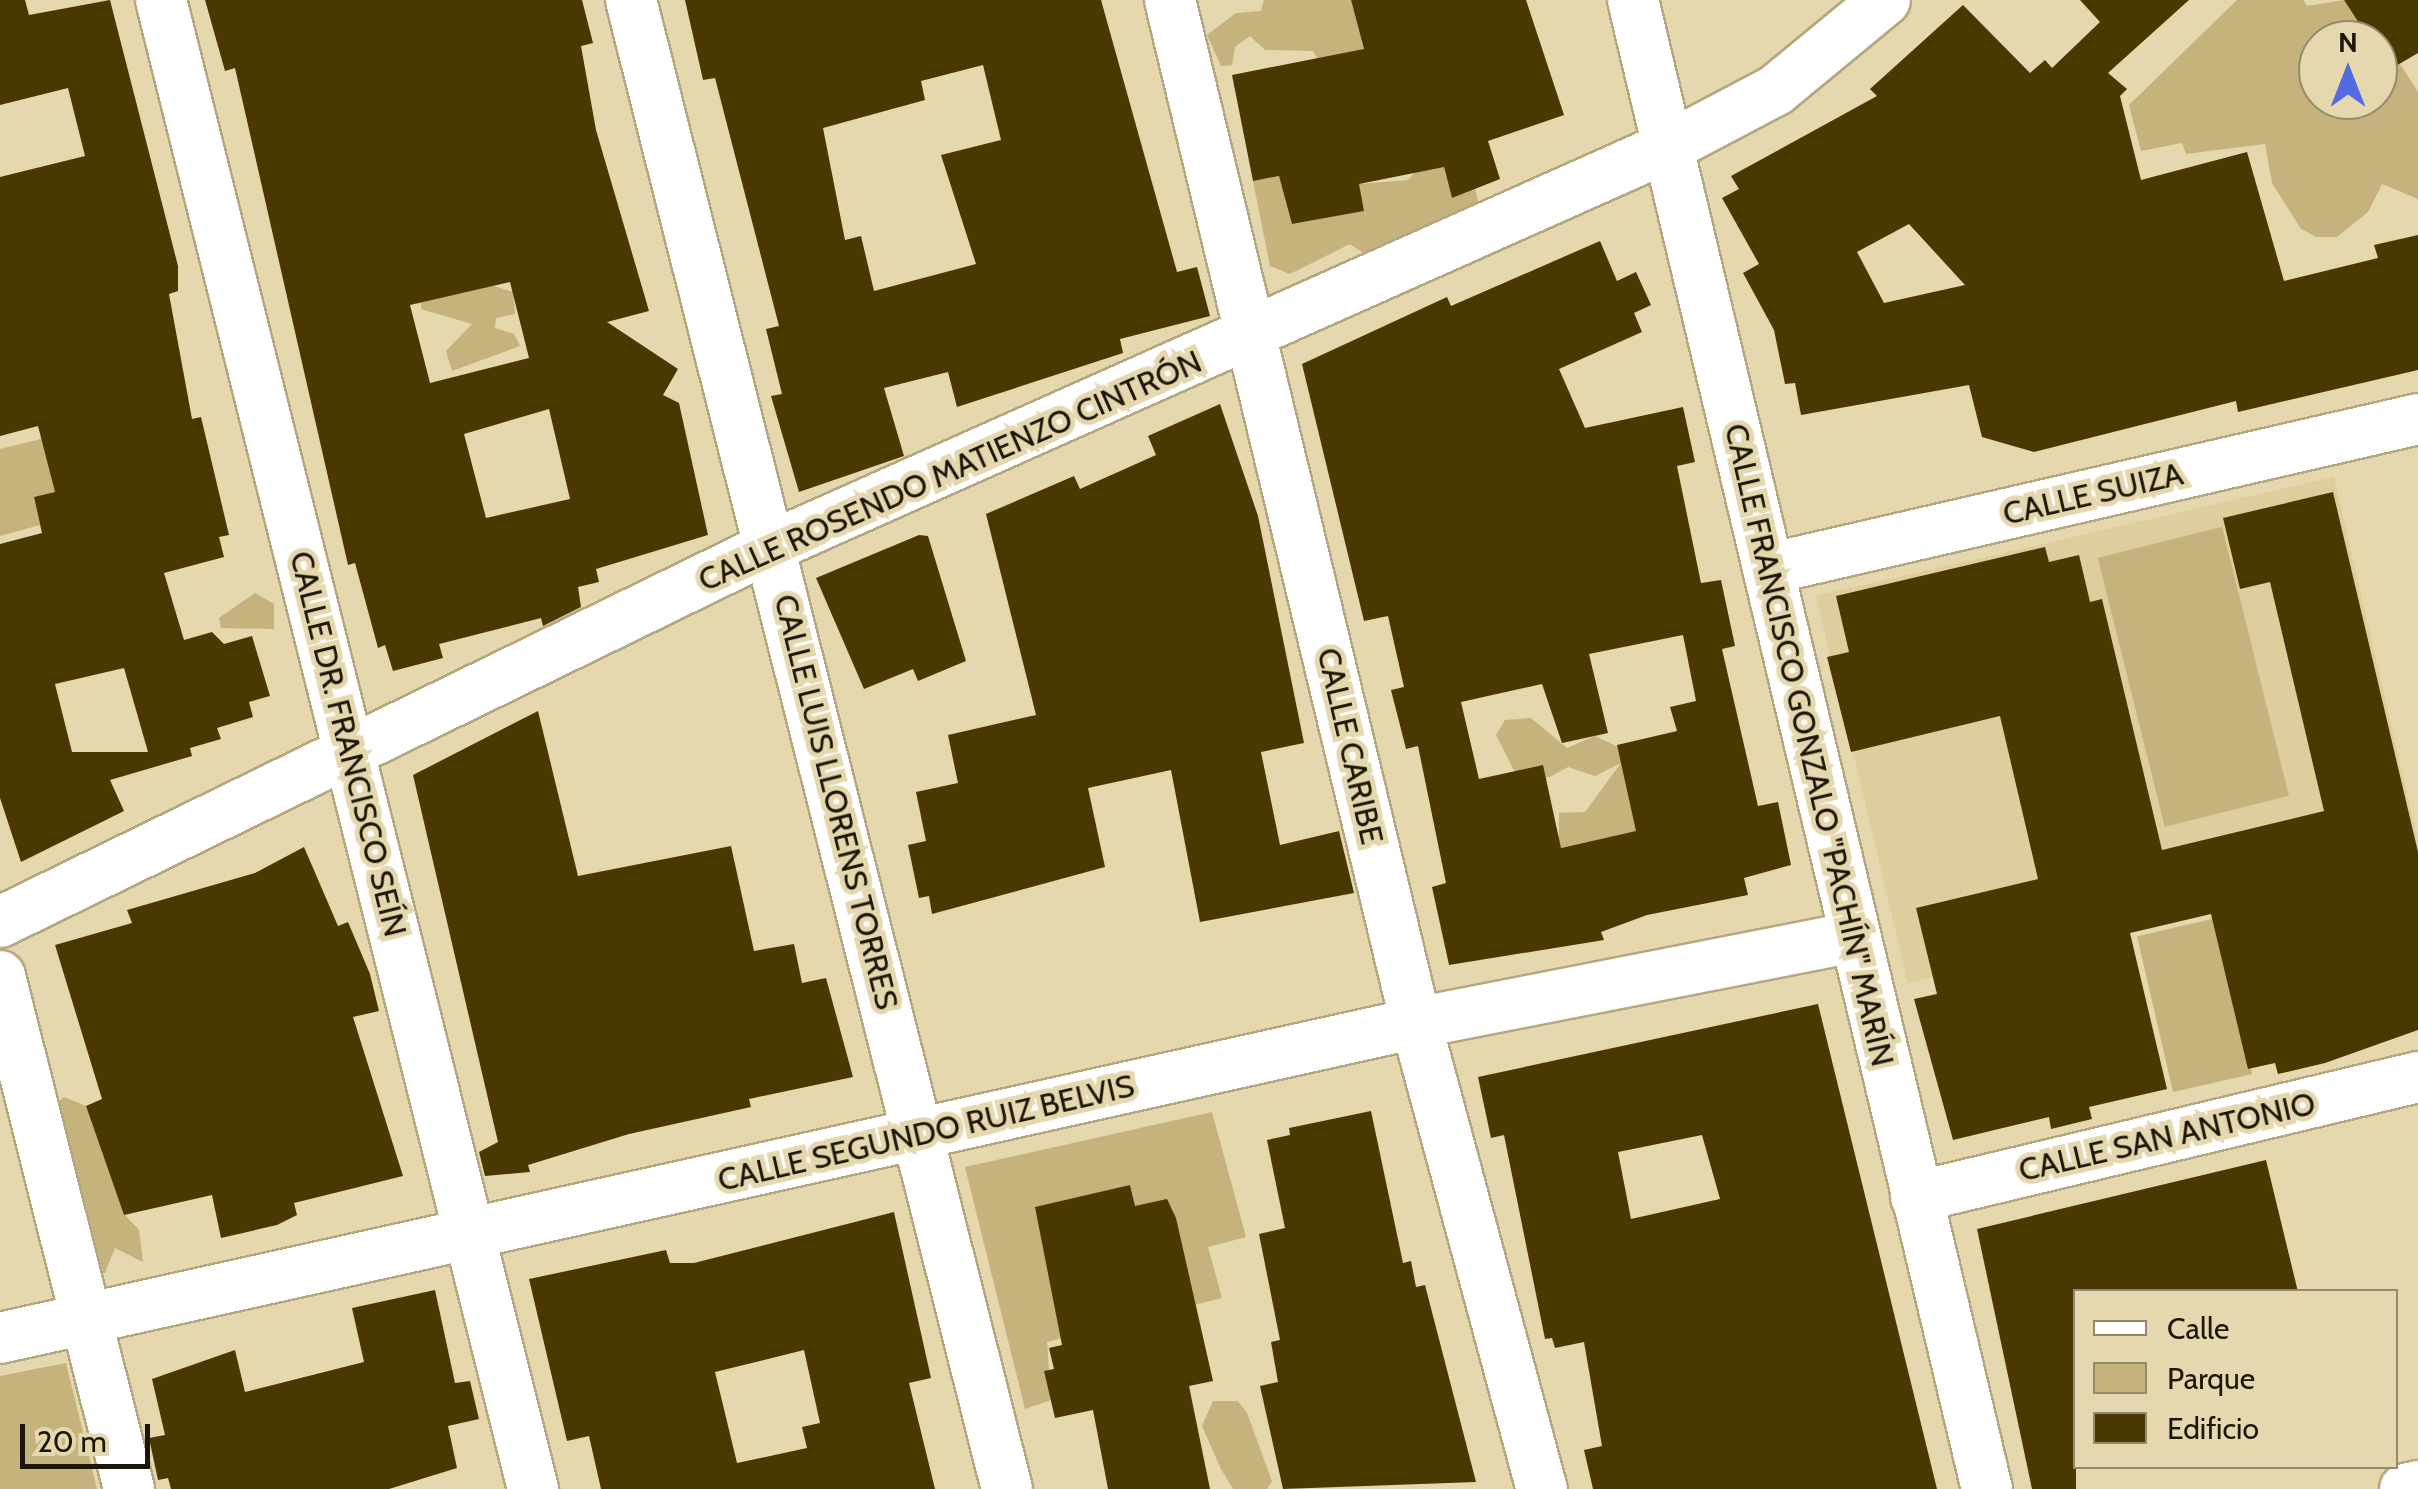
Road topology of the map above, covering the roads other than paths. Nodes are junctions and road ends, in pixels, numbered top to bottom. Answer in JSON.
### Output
{"nodes":[{"id":1,"x":161,"y":0,"type":"edge"},
{"id":2,"x":631,"y":0,"type":"edge"},
{"id":3,"x":1170,"y":0,"type":"edge"},
{"id":4,"x":1633,"y":0,"type":"edge"},
{"id":5,"x":1886,"y":0,"type":"edge"},
{"id":6,"x":1670,"y":146,"type":"junction"},
{"id":7,"x":1252,"y":335,"type":"junction"},
{"id":8,"x":2418,"y":419,"type":"edge"},
{"id":9,"x":770,"y":548,"type":"junction"},
{"id":10,"x":1768,"y":569,"type":"junction"},
{"id":11,"x":350,"y":756,"type":"junction"},
{"id":12,"x":0,"y":922,"type":"edge"},
{"id":13,"x":1853,"y":937,"type":"junction"},
{"id":14,"x":0,"y":976,"type":"edge"},
{"id":15,"x":1416,"y":1023,"type":"junction"},
{"id":16,"x":2418,"y":1077,"type":"edge"},
{"id":17,"x":922,"y":1135,"type":"junction"},
{"id":18,"x":1916,"y":1197,"type":"junction"},
{"id":19,"x":471,"y":1234,"type":"junction"},
{"id":20,"x":87,"y":1319,"type":"junction"},
{"id":21,"x":0,"y":1338,"type":"edge"},
{"id":22,"x":2418,"y":1486,"type":"edge"},
{"id":23,"x":129,"y":1489,"type":"edge"},
{"id":24,"x":533,"y":1489,"type":"edge"},
{"id":25,"x":1008,"y":1489,"type":"edge"},
{"id":26,"x":1542,"y":1489,"type":"edge"},
{"id":27,"x":1987,"y":1489,"type":"edge"},
{"id":28,"x":2404,"y":1489,"type":"edge"}],
"edges":[{"from":1,"to":11,"type":"street","name":"CALLE DR. FRANCISCO SEÍN"},
{"from":2,"to":9,"type":"street","name":"CALLE LUIS LLORENS TORRES"},
{"from":3,"to":7,"type":"street","name":"CALLE CARIBE"},
{"from":4,"to":6,"type":"street","name":"CALLE FRANCISCO GONZALO \"PACHÍN\" MARÍN"},
{"from":5,"to":6,"type":"street","name":"CALLE ROSENDO MATIENZO CINTRÓN"},
{"from":6,"to":7,"type":"street","name":"CALLE ROSENDO MATIENZO CINTRÓN"},
{"from":6,"to":10,"type":"street","name":"CALLE FRANCISCO GONZALO \"PACHÍN\" MARÍN"},
{"from":7,"to":9,"type":"street","name":"CALLE ROSENDO MATIENZO CINTRÓN"},
{"from":7,"to":15,"type":"street","name":"CALLE CARIBE"},
{"from":8,"to":10,"type":"street","name":"CALLE SUIZA"},
{"from":9,"to":11,"type":"street","name":"CALLE ROSENDO MATIENZO CINTRÓN"},
{"from":9,"to":17,"type":"street","name":"CALLE LUIS LLORENS TORRES"},
{"from":10,"to":13,"type":"street","name":"CALLE FRANCISCO GONZALO \"PACHÍN\" MARÍN"},
{"from":11,"to":12,"type":"street","name":"CALLE ROSENDO MATIENZO CINTRÓN"},
{"from":11,"to":19,"type":"street","name":"CALLE DR. FRANCISCO SEÍN"},
{"from":13,"to":15,"type":"street","name":"CALLE SEGUNDO RUIZ BELVIS"},
{"from":13,"to":18,"type":"street","name":"CALLE FRANCISCO GONZALO \"PACHÍN\" MARÍN"},
{"from":14,"to":20,"type":"street"},
{"from":15,"to":17,"type":"street","name":"CALLE SEGUNDO RUIZ BELVIS"},
{"from":15,"to":26,"type":"street","name":"CALLE CARIBE"},
{"from":16,"to":18,"type":"street","name":"CALLE SAN ANTONIO"},
{"from":17,"to":19,"type":"street","name":"CALLE SEGUNDO RUIZ BELVIS"},
{"from":17,"to":25,"type":"street","name":"CALLE LUIS LLORENS TORRES"},
{"from":18,"to":27,"type":"street","name":"CALLE FRANCISCO GONZALO \"PACHÍN\" MARÍN"},
{"from":19,"to":20,"type":"street","name":"CALLE SEGUNDO RUIZ BELVIS"},
{"from":19,"to":24,"type":"street","name":"CALLE DR. FRANCISCO SEÍN"},
{"from":20,"to":21,"type":"street","name":"CALLE SEGUNDO RUIZ BELVIS"},
{"from":20,"to":23,"type":"street"},
{"from":22,"to":28,"type":"street"}]}
